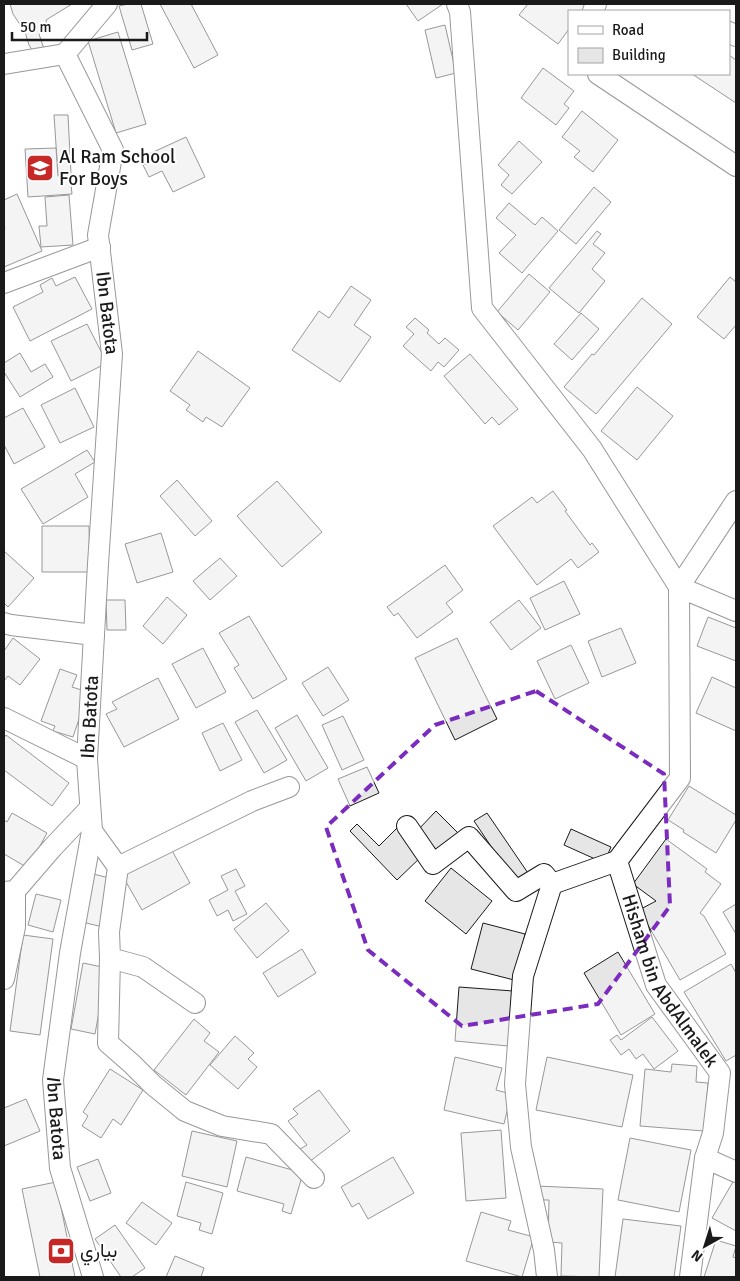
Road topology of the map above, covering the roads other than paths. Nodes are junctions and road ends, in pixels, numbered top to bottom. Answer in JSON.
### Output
{"nodes":[{"id":1,"x":107,"y":4,"type":"edge"},
{"id":2,"x":457,"y":4,"type":"edge"},
{"id":3,"x":65,"y":54,"type":"junction"},
{"id":4,"x":4,"y":64,"type":"edge"},
{"id":5,"x":600,"y":75,"type":"edge"},
{"id":6,"x":736,"y":166,"type":"edge"},
{"id":7,"x":100,"y":247,"type":"junction"},
{"id":8,"x":4,"y":283,"type":"edge"},
{"id":9,"x":736,"y":502,"type":"edge"},
{"id":10,"x":679,"y":587,"type":"junction"},
{"id":11,"x":736,"y":611,"type":"edge"},
{"id":12,"x":4,"y":623,"type":"edge"},
{"id":13,"x":94,"y":635,"type":"junction"},
{"id":14,"x":4,"y":718,"type":"edge"},
{"id":15,"x":87,"y":759,"type":"junction"},
{"id":16,"x":289,"y":787,"type":"dead end"},
{"id":17,"x":90,"y":808,"type":"junction"},
{"id":18,"x":407,"y":826,"type":"dead end"},
{"id":19,"x":92,"y":831,"type":"junction"},
{"id":20,"x":617,"y":861,"type":"junction"},
{"id":21,"x":118,"y":867,"type":"junction"},
{"id":22,"x":552,"y":884,"type":"junction"},
{"id":23,"x":9,"y":891,"type":"edge"},
{"id":24,"x":110,"y":958,"type":"junction"},
{"id":25,"x":4,"y":979,"type":"edge"},
{"id":26,"x":195,"y":1003,"type":"dead end"},
{"id":27,"x":705,"y":1158,"type":"junction"},
{"id":28,"x":736,"y":1172,"type":"edge"},
{"id":29,"x":314,"y":1178,"type":"dead end"},
{"id":30,"x":93,"y":1277,"type":"edge"},
{"id":31,"x":547,"y":1277,"type":"edge"},
{"id":32,"x":690,"y":1277,"type":"edge"}],
"edges":[{"from":1,"to":3,"type":"street"},
{"from":2,"to":10,"type":"street"},
{"from":3,"to":4,"type":"street"},
{"from":3,"to":7,"type":"street","name":"Ibn Batota"},
{"from":5,"to":6,"type":"street"},
{"from":7,"to":8,"type":"street"},
{"from":7,"to":13,"type":"street","name":"Ibn Batota"},
{"from":9,"to":10,"type":"street"},
{"from":10,"to":11,"type":"street"},
{"from":10,"to":20,"type":"street"},
{"from":12,"to":13,"type":"street"},
{"from":13,"to":15,"type":"street","name":"Ibn Batota"},
{"from":14,"to":15,"type":"street"},
{"from":15,"to":17,"type":"street","name":"Ibn Batota"},
{"from":16,"to":21,"type":"street"},
{"from":17,"to":19,"type":"street","name":"Ibn Batota"},
{"from":17,"to":23,"type":"street"},
{"from":18,"to":22,"type":"street"},
{"from":19,"to":21,"type":"street"},
{"from":19,"to":30,"type":"street","name":"Ibn Batota"},
{"from":20,"to":22,"type":"street"},
{"from":20,"to":27,"type":"street","name":"Hisham bin AbdAlmalek"},
{"from":21,"to":24,"type":"street"},
{"from":22,"to":31,"type":"street"},
{"from":23,"to":25,"type":"street"},
{"from":24,"to":26,"type":"street"},
{"from":24,"to":29,"type":"street"},
{"from":27,"to":28,"type":"street"},
{"from":27,"to":32,"type":"street","name":"Hisham bin AbdAlmalek"}]}
